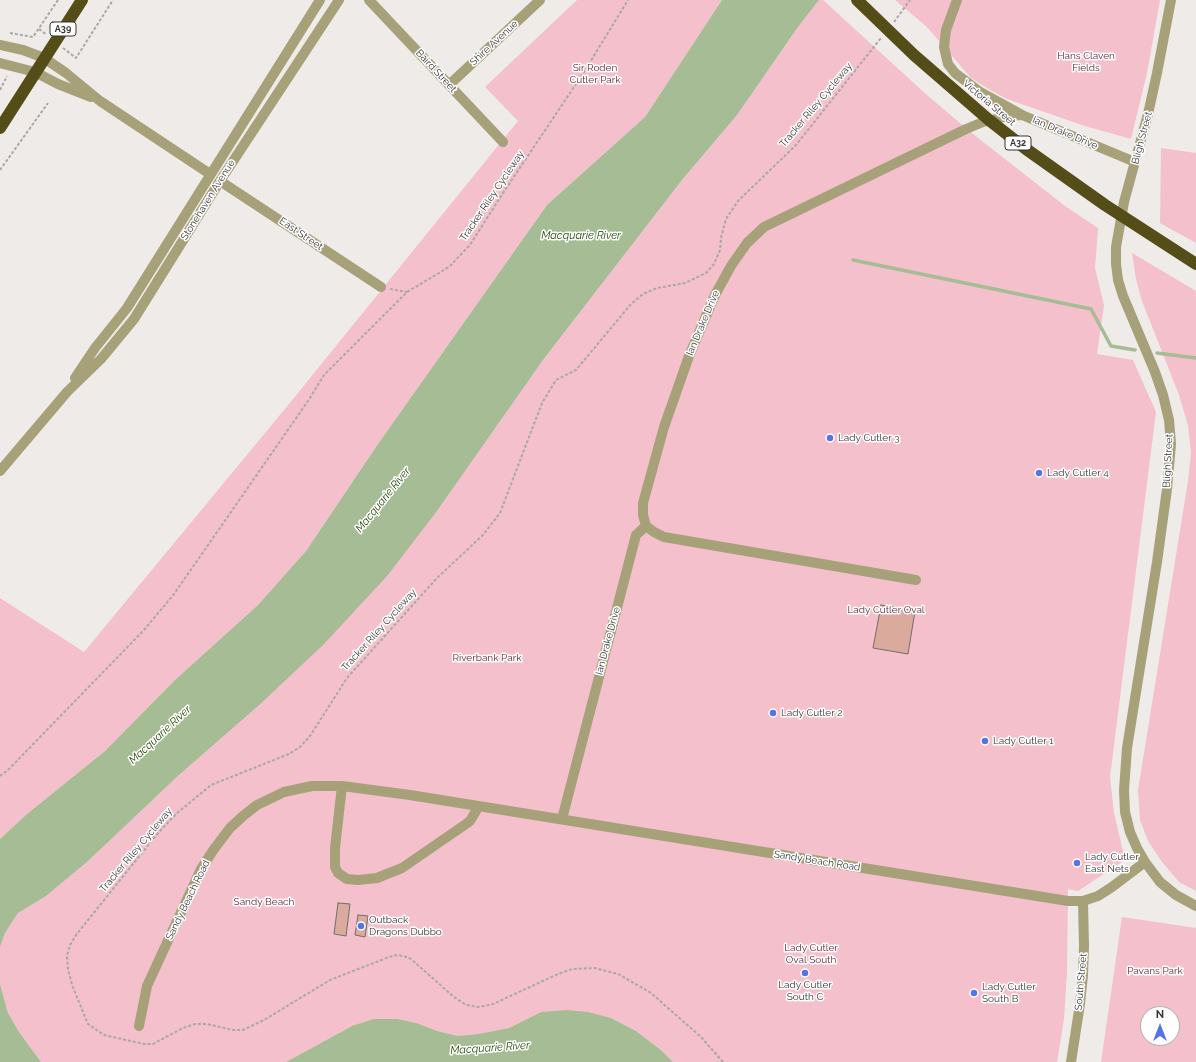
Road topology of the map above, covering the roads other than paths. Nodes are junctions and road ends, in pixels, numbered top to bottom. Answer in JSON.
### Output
{"nodes":[{"id":1,"x":82,"y":0,"type":"edge"},
{"id":2,"x":320,"y":0,"type":"edge"},
{"id":3,"x":339,"y":0,"type":"edge"},
{"id":4,"x":370,"y":0,"type":"edge"},
{"id":5,"x":540,"y":0,"type":"edge"},
{"id":6,"x":857,"y":0,"type":"edge"},
{"id":7,"x":957,"y":0,"type":"edge"},
{"id":8,"x":1171,"y":0,"type":"edge"},
{"id":9,"x":0,"y":45,"type":"edge"},
{"id":10,"x":44,"y":58,"type":"junction"},
{"id":11,"x":0,"y":63,"type":"edge"},
{"id":12,"x":36,"y":72,"type":"junction"},
{"id":13,"x":449,"y":85,"type":"junction"},
{"id":14,"x":100,"y":101,"type":"junction"},
{"id":15,"x":1022,"y":115,"type":"junction"},
{"id":16,"x":0,"y":128,"type":"edge"},
{"id":17,"x":503,"y":142,"type":"dead end"},
{"id":18,"x":1136,"y":162,"type":"junction"},
{"id":19,"x":210,"y":174,"type":"junction"},
{"id":20,"x":220,"y":181,"type":"junction"},
{"id":21,"x":1196,"y":264,"type":"edge"},
{"id":22,"x":381,"y":288,"type":"road end"},
{"id":23,"x":67,"y":392,"type":"junction"},
{"id":24,"x":0,"y":471,"type":"edge"},
{"id":25,"x":646,"y":526,"type":"junction"},
{"id":26,"x":916,"y":580,"type":"dead end"},
{"id":27,"x":342,"y":786,"type":"junction"},
{"id":28,"x":479,"y":806,"type":"junction"},
{"id":29,"x":562,"y":820,"type":"junction"},
{"id":30,"x":1145,"y":862,"type":"junction"},
{"id":31,"x":1083,"y":901,"type":"junction"},
{"id":32,"x":1196,"y":906,"type":"edge"},
{"id":33,"x":139,"y":1026,"type":"dead end"},
{"id":34,"x":1071,"y":1062,"type":"edge"}],
"edges":[{"from":1,"to":10,"type":"highway","number":"A39"},
{"from":2,"to":19,"type":"street","name":"Stonehaven Avenue"},
{"from":3,"to":20,"type":"street","name":"Stonehaven Avenue"},
{"from":4,"to":13,"type":"street","name":"Baird Street"},
{"from":5,"to":13,"type":"street","name":"Shire Avenue"},
{"from":6,"to":21,"type":"highway","name":"Victoria Street","number":"A32","bridge":true},
{"from":7,"to":15,"type":"street"},
{"from":8,"to":18,"type":"street","name":"Bligh Street"},
{"from":9,"to":10,"type":"street"},
{"from":10,"to":12,"type":"highway","number":"A39"},
{"from":10,"to":14,"type":"street"},
{"from":11,"to":12,"type":"street"},
{"from":12,"to":14,"type":"street"},
{"from":12,"to":16,"type":"highway","number":"A39"},
{"from":13,"to":17,"type":"street","name":"Baird Street"},
{"from":14,"to":19,"type":"street"},
{"from":15,"to":18,"type":"street","name":"Ian Drake Drive"},
{"from":15,"to":25,"type":"street","name":"Ian Drake Drive"},
{"from":18,"to":30,"type":"street","name":"Bligh Street"},
{"from":19,"to":23,"type":"street","name":"Stonehaven Avenue"},
{"from":20,"to":22,"type":"street","name":"East Street"},
{"from":20,"to":23,"type":"street","name":"Stonehaven Avenue"},
{"from":23,"to":24,"type":"street","name":"Stonehaven Avenue"},
{"from":25,"to":26,"type":"street"},
{"from":25,"to":29,"type":"street","name":"Ian Drake Drive"},
{"from":27,"to":28,"type":"street","name":"Sandy Beach Road"},
{"from":27,"to":28,"type":"street"},
{"from":27,"to":33,"type":"street","name":"Sandy Beach Road"},
{"from":28,"to":29,"type":"street","name":"Sandy Beach Road"},
{"from":29,"to":31,"type":"street","name":"Sandy Beach Road"},
{"from":30,"to":31,"type":"street","name":"Sandy Beach Road"},
{"from":30,"to":32,"type":"street","name":"Bligh Street"},
{"from":31,"to":34,"type":"street","name":"South Street"}]}
